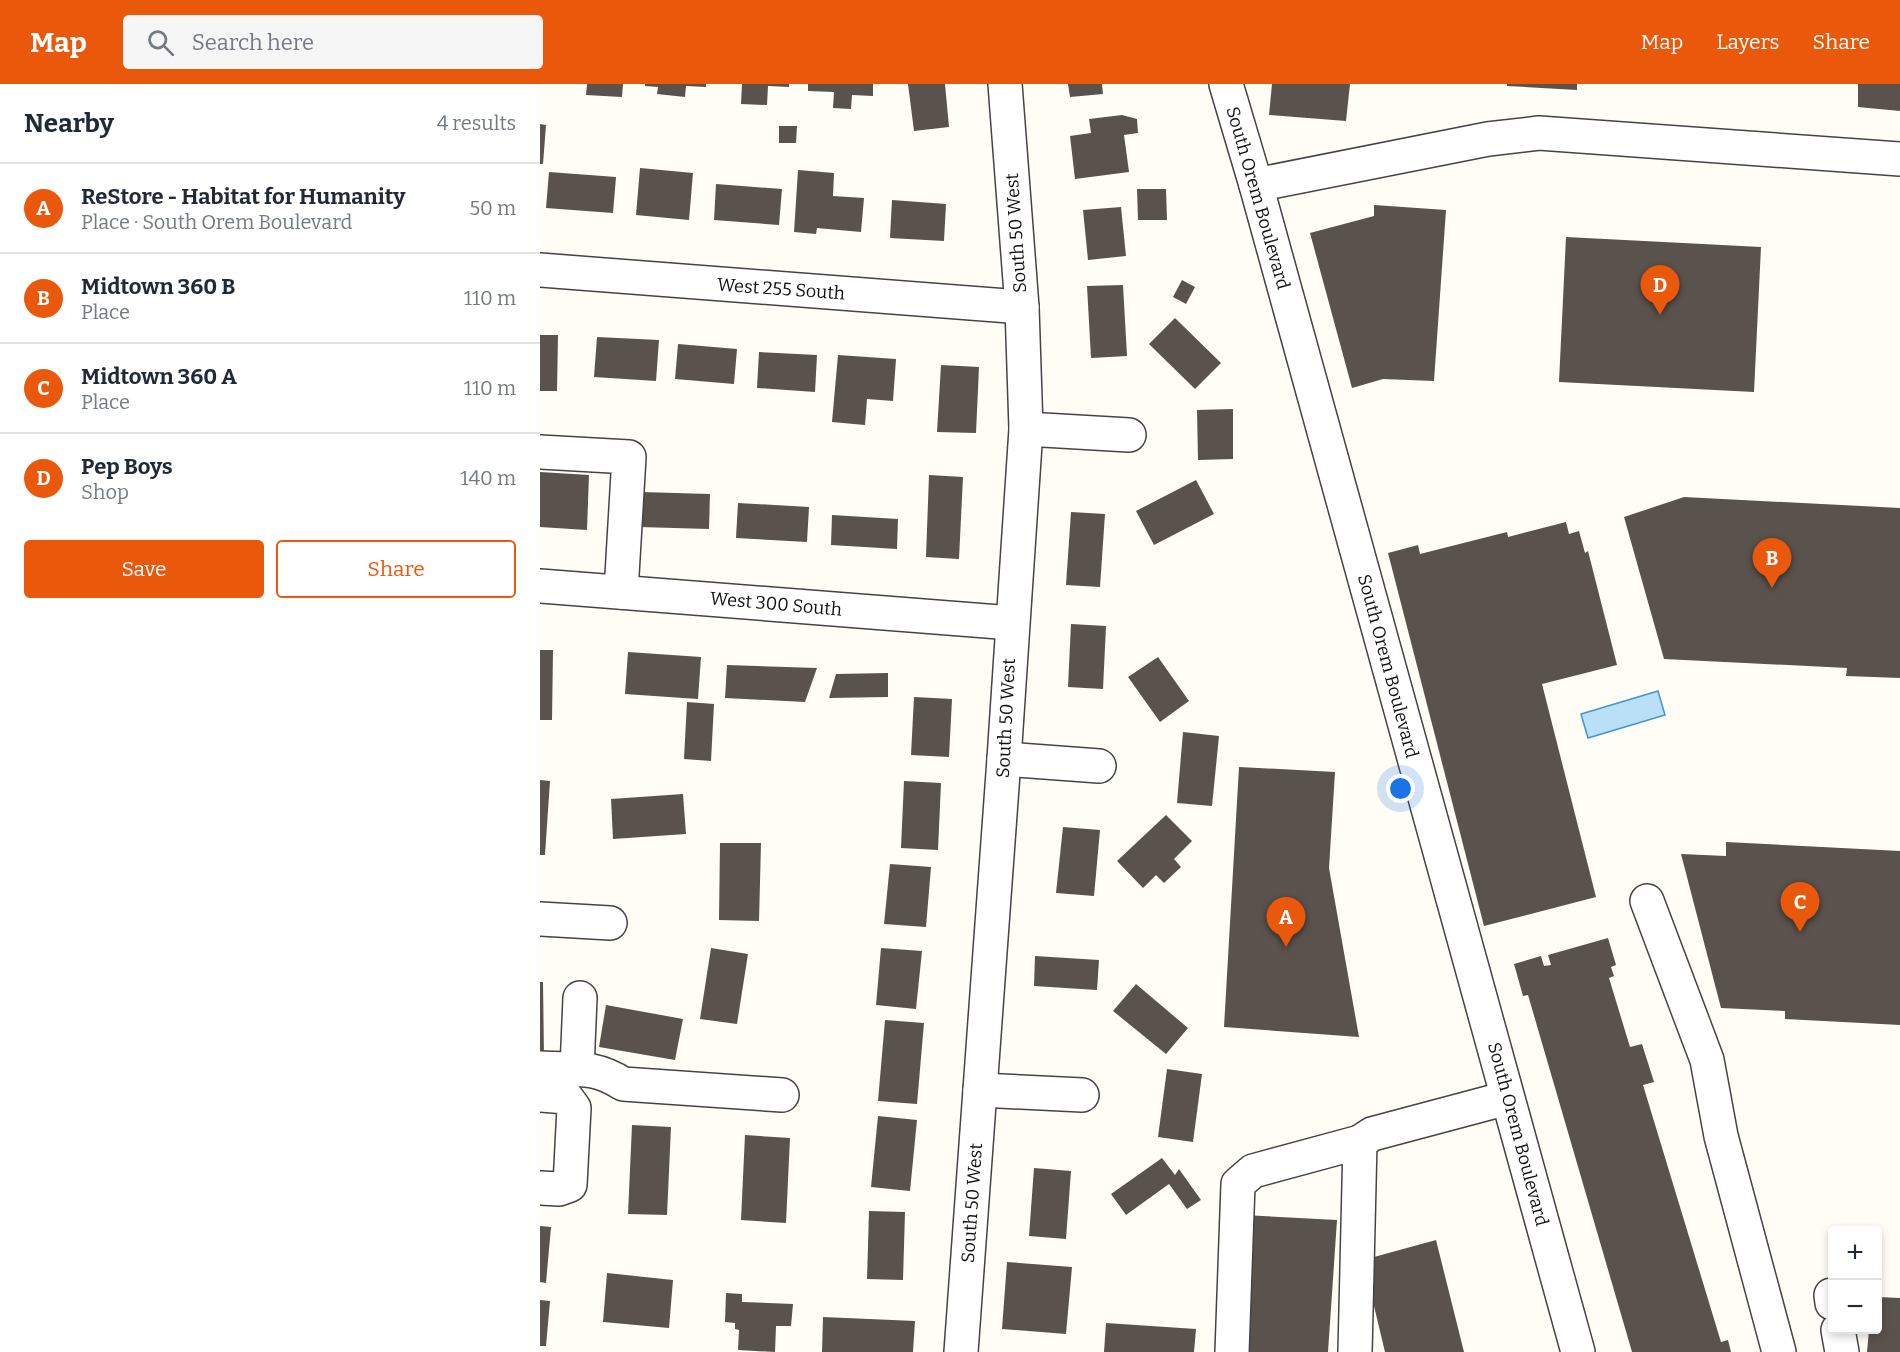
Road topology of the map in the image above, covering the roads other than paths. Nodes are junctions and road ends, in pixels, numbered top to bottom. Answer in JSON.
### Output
{"nodes":[{"id":1,"x":1005,"y":84,"type":"edge"},
{"id":2,"x":1226,"y":84,"type":"edge"},
{"id":3,"x":1900,"y":159,"type":"edge"},
{"id":4,"x":1256,"y":185,"type":"junction"},
{"id":5,"x":540,"y":270,"type":"edge"},
{"id":6,"x":1022,"y":308,"type":"junction"},
{"id":7,"x":1026,"y":429,"type":"junction"},
{"id":8,"x":1128,"y":435,"type":"dead end"},
{"id":9,"x":540,"y":452,"type":"edge"},
{"id":10,"x":540,"y":586,"type":"edge"},
{"id":11,"x":621,"y":592,"type":"junction"},
{"id":12,"x":1012,"y":623,"type":"junction"},
{"id":13,"x":1004,"y":759,"type":"junction"},
{"id":14,"x":1099,"y":766,"type":"dead end"},
{"id":15,"x":1647,"y":901,"type":"dead end"},
{"id":16,"x":540,"y":919,"type":"edge"},
{"id":17,"x":610,"y":923,"type":"dead end"},
{"id":18,"x":580,"y":998,"type":"dead end"},
{"id":19,"x":540,"y":1068,"type":"edge"},
{"id":20,"x":577,"y":1069,"type":"junction"},
{"id":21,"x":980,"y":1090,"type":"junction"},
{"id":22,"x":540,"y":1095,"type":"edge"},
{"id":23,"x":782,"y":1095,"type":"dead end"},
{"id":24,"x":1082,"y":1095,"type":"dead end"},
{"id":25,"x":1507,"y":1098,"type":"junction"},
{"id":26,"x":1360,"y":1142,"type":"junction"},
{"id":27,"x":540,"y":1188,"type":"edge"},
{"id":28,"x":1839,"y":1334,"type":"edge"},
{"id":29,"x":961,"y":1352,"type":"edge"},
{"id":30,"x":1232,"y":1352,"type":"edge"},
{"id":31,"x":1355,"y":1352,"type":"edge"},
{"id":32,"x":1578,"y":1352,"type":"edge"},
{"id":33,"x":1779,"y":1352,"type":"edge"},
{"id":34,"x":1842,"y":1352,"type":"edge"}],
"edges":[{"from":1,"to":6,"type":"street","name":"South 50 West"},
{"from":2,"to":4,"type":"street","name":"South Orem Boulevard"},
{"from":3,"to":4,"type":"street"},
{"from":4,"to":25,"type":"street","name":"South Orem Boulevard"},
{"from":5,"to":6,"type":"street","name":"West 255 South"},
{"from":6,"to":7,"type":"street","name":"South 50 West"},
{"from":7,"to":8,"type":"street"},
{"from":7,"to":12,"type":"street","name":"South 50 West"},
{"from":9,"to":11,"type":"street"},
{"from":10,"to":11,"type":"street","name":"West 300 South"},
{"from":11,"to":12,"type":"street","name":"West 300 South"},
{"from":12,"to":13,"type":"street","name":"South 50 West"},
{"from":13,"to":14,"type":"street"},
{"from":13,"to":21,"type":"street","name":"South 50 West"},
{"from":15,"to":33,"type":"street"},
{"from":16,"to":17,"type":"street"},
{"from":18,"to":20,"type":"street"},
{"from":19,"to":20,"type":"street"},
{"from":20,"to":23,"type":"street"},
{"from":21,"to":24,"type":"street"},
{"from":21,"to":29,"type":"street","name":"South 50 West"},
{"from":22,"to":27,"type":"street"},
{"from":25,"to":26,"type":"street"},
{"from":25,"to":32,"type":"street","name":"South Orem Boulevard"},
{"from":26,"to":30,"type":"street"},
{"from":26,"to":31,"type":"street"},
{"from":28,"to":34,"type":"street"}]}
